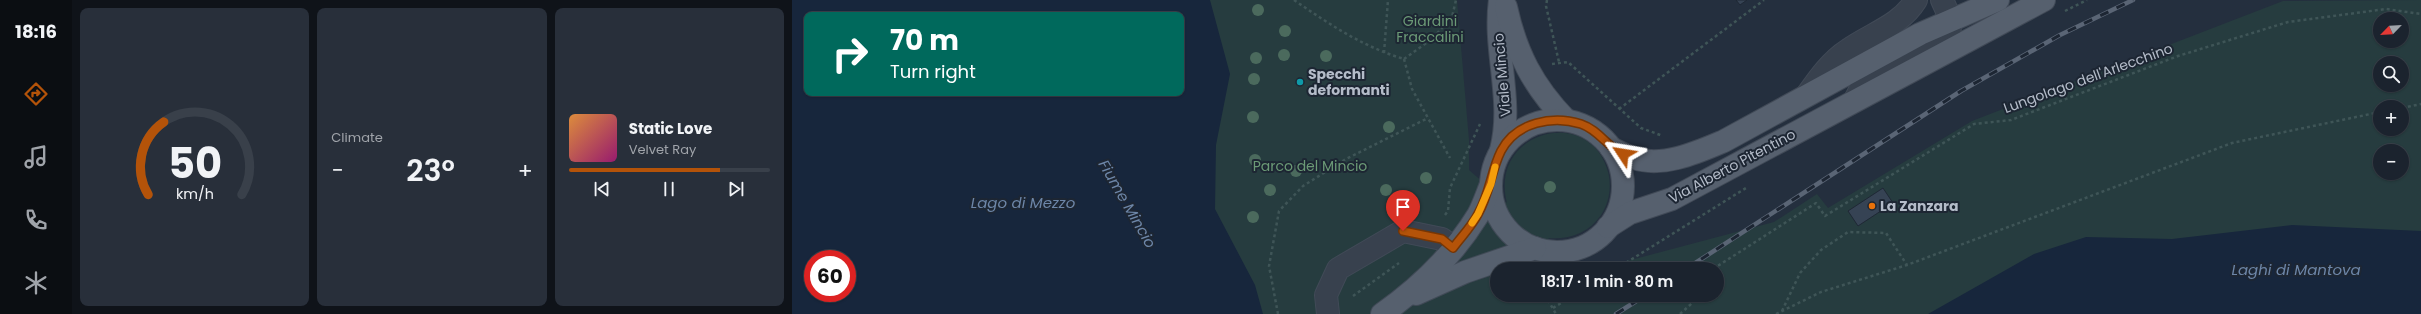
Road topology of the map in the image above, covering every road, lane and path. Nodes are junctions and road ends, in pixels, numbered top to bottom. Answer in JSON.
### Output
{"nodes":[{"id":1,"x":1294,"y":0,"type":"edge"},
{"id":2,"x":1388,"y":0,"type":"edge"},
{"id":3,"x":1456,"y":0,"type":"edge"},
{"id":4,"x":1500,"y":0,"type":"edge"},
{"id":5,"x":1504,"y":0,"type":"edge"},
{"id":6,"x":1547,"y":0,"type":"edge"},
{"id":7,"x":1764,"y":0,"type":"edge"},
{"id":8,"x":1916,"y":0,"type":"edge"},
{"id":9,"x":1942,"y":0,"type":"edge"},
{"id":10,"x":1998,"y":0,"type":"edge"},
{"id":11,"x":2044,"y":0,"type":"edge"},
{"id":12,"x":2421,"y":14,"type":"edge"},
{"id":13,"x":1951,"y":20,"type":"junction"},
{"id":14,"x":1384,"y":53,"type":"junction"},
{"id":15,"x":1404,"y":60,"type":"junction"},
{"id":16,"x":1559,"y":62,"type":"junction"},
{"id":17,"x":1549,"y":66,"type":"dead end"},
{"id":18,"x":1807,"y":95,"type":"junction"},
{"id":19,"x":1855,"y":100,"type":"junction"},
{"id":20,"x":2421,"y":104,"type":"edge"},
{"id":21,"x":2409,"y":107,"type":"edge"},
{"id":22,"x":1619,"y":110,"type":"junction"},
{"id":23,"x":2373,"y":113,"type":"edge"},
{"id":24,"x":1428,"y":118,"type":"junction"},
{"id":25,"x":1481,"y":120,"type":"dead end"},
{"id":26,"x":1566,"y":120,"type":"junction"},
{"id":27,"x":1663,"y":136,"type":"dead end"},
{"id":28,"x":1611,"y":148,"type":"junction"},
{"id":29,"x":1501,"y":150,"type":"junction"},
{"id":30,"x":1450,"y":158,"type":"dead end"},
{"id":31,"x":1491,"y":184,"type":"junction"},
{"id":32,"x":1731,"y":198,"type":"dead end"},
{"id":33,"x":1608,"y":227,"type":"junction"},
{"id":34,"x":1429,"y":236,"type":"junction"},
{"id":35,"x":1453,"y":248,"type":"junction"},
{"id":36,"x":1535,"y":248,"type":"junction"},
{"id":37,"x":1403,"y":260,"type":"dead end"},
{"id":38,"x":1627,"y":262,"type":"edge"},
{"id":39,"x":1724,"y":262,"type":"edge"},
{"id":40,"x":1907,"y":265,"type":"junction"},
{"id":41,"x":1402,"y":300,"type":"junction"},
{"id":42,"x":1549,"y":302,"type":"edge"},
{"id":43,"x":1563,"y":302,"type":"edge"},
{"id":44,"x":1693,"y":302,"type":"edge"},
{"id":45,"x":1553,"y":308,"type":"junction"},
{"id":46,"x":1782,"y":311,"type":"junction"},
{"id":47,"x":1278,"y":314,"type":"edge"},
{"id":48,"x":1328,"y":314,"type":"edge"},
{"id":49,"x":1382,"y":314,"type":"edge"},
{"id":50,"x":1556,"y":314,"type":"edge"},
{"id":51,"x":1680,"y":314,"type":"edge"},
{"id":52,"x":1776,"y":314,"type":"edge"}],
"edges":[{"from":1,"to":14,"type":"path"},
{"from":2,"to":14,"type":"path"},
{"from":3,"to":15,"type":"path"},
{"from":4,"to":29,"type":"main road","name":"Viale Mincio"},
{"from":5,"to":26,"type":"main road","name":"Viale Mincio"},
{"from":6,"to":16,"type":"path"},
{"from":7,"to":22,"type":"path"},
{"from":8,"to":18,"type":"street","name":"Via Alberto Pitentino"},
{"from":9,"to":13,"type":"street"},
{"from":10,"to":13,"type":"main road","name":"Via Alberto Pitentino"},
{"from":11,"to":19,"type":"main road","name":"Via Alberto Pitentino"},
{"from":12,"to":39,"type":"path","name":"Lungolago dell'Arlecchino"},
{"from":13,"to":18,"type":"main road","name":"Via Alberto Pitentino"},
{"from":13,"to":19,"type":"street","name":"Via Alberto Pitentino"},
{"from":14,"to":15,"type":"path"},
{"from":15,"to":24,"type":"path"},
{"from":16,"to":17,"type":"path"},
{"from":16,"to":22,"type":"path"},
{"from":18,"to":28,"type":"main road","name":"Via Alberto Pitentino"},
{"from":19,"to":33,"type":"main road","name":"Via Alberto Pitentino"},
{"from":20,"to":21,"type":"path"},
{"from":22,"to":27,"type":"path"},
{"from":23,"to":40,"type":"path"},
{"from":24,"to":30,"type":"path"},
{"from":24,"to":47,"type":"path"},
{"from":25,"to":34,"type":"path"},
{"from":26,"to":28,"type":"main road"},
{"from":26,"to":29,"type":"main road"},
{"from":28,"to":33,"type":"main road"},
{"from":29,"to":31,"type":"main road"},
{"from":31,"to":35,"type":"main road"},
{"from":31,"to":36,"type":"main road"},
{"from":32,"to":38,"type":"path"},
{"from":33,"to":36,"type":"main road"},
{"from":34,"to":35,"type":"street"},
{"from":34,"to":48,"type":"street"},
{"from":35,"to":41,"type":"main road"},
{"from":36,"to":41,"type":"main road"},
{"from":37,"to":48,"type":"path"},
{"from":40,"to":46,"type":"path"},
{"from":40,"to":46,"type":"path"},
{"from":41,"to":49,"type":"main road"},
{"from":42,"to":45,"type":"path"},
{"from":43,"to":45,"type":"path"},
{"from":44,"to":51,"type":"path"},
{"from":45,"to":50,"type":"path"},
{"from":46,"to":52,"type":"path"}]}
